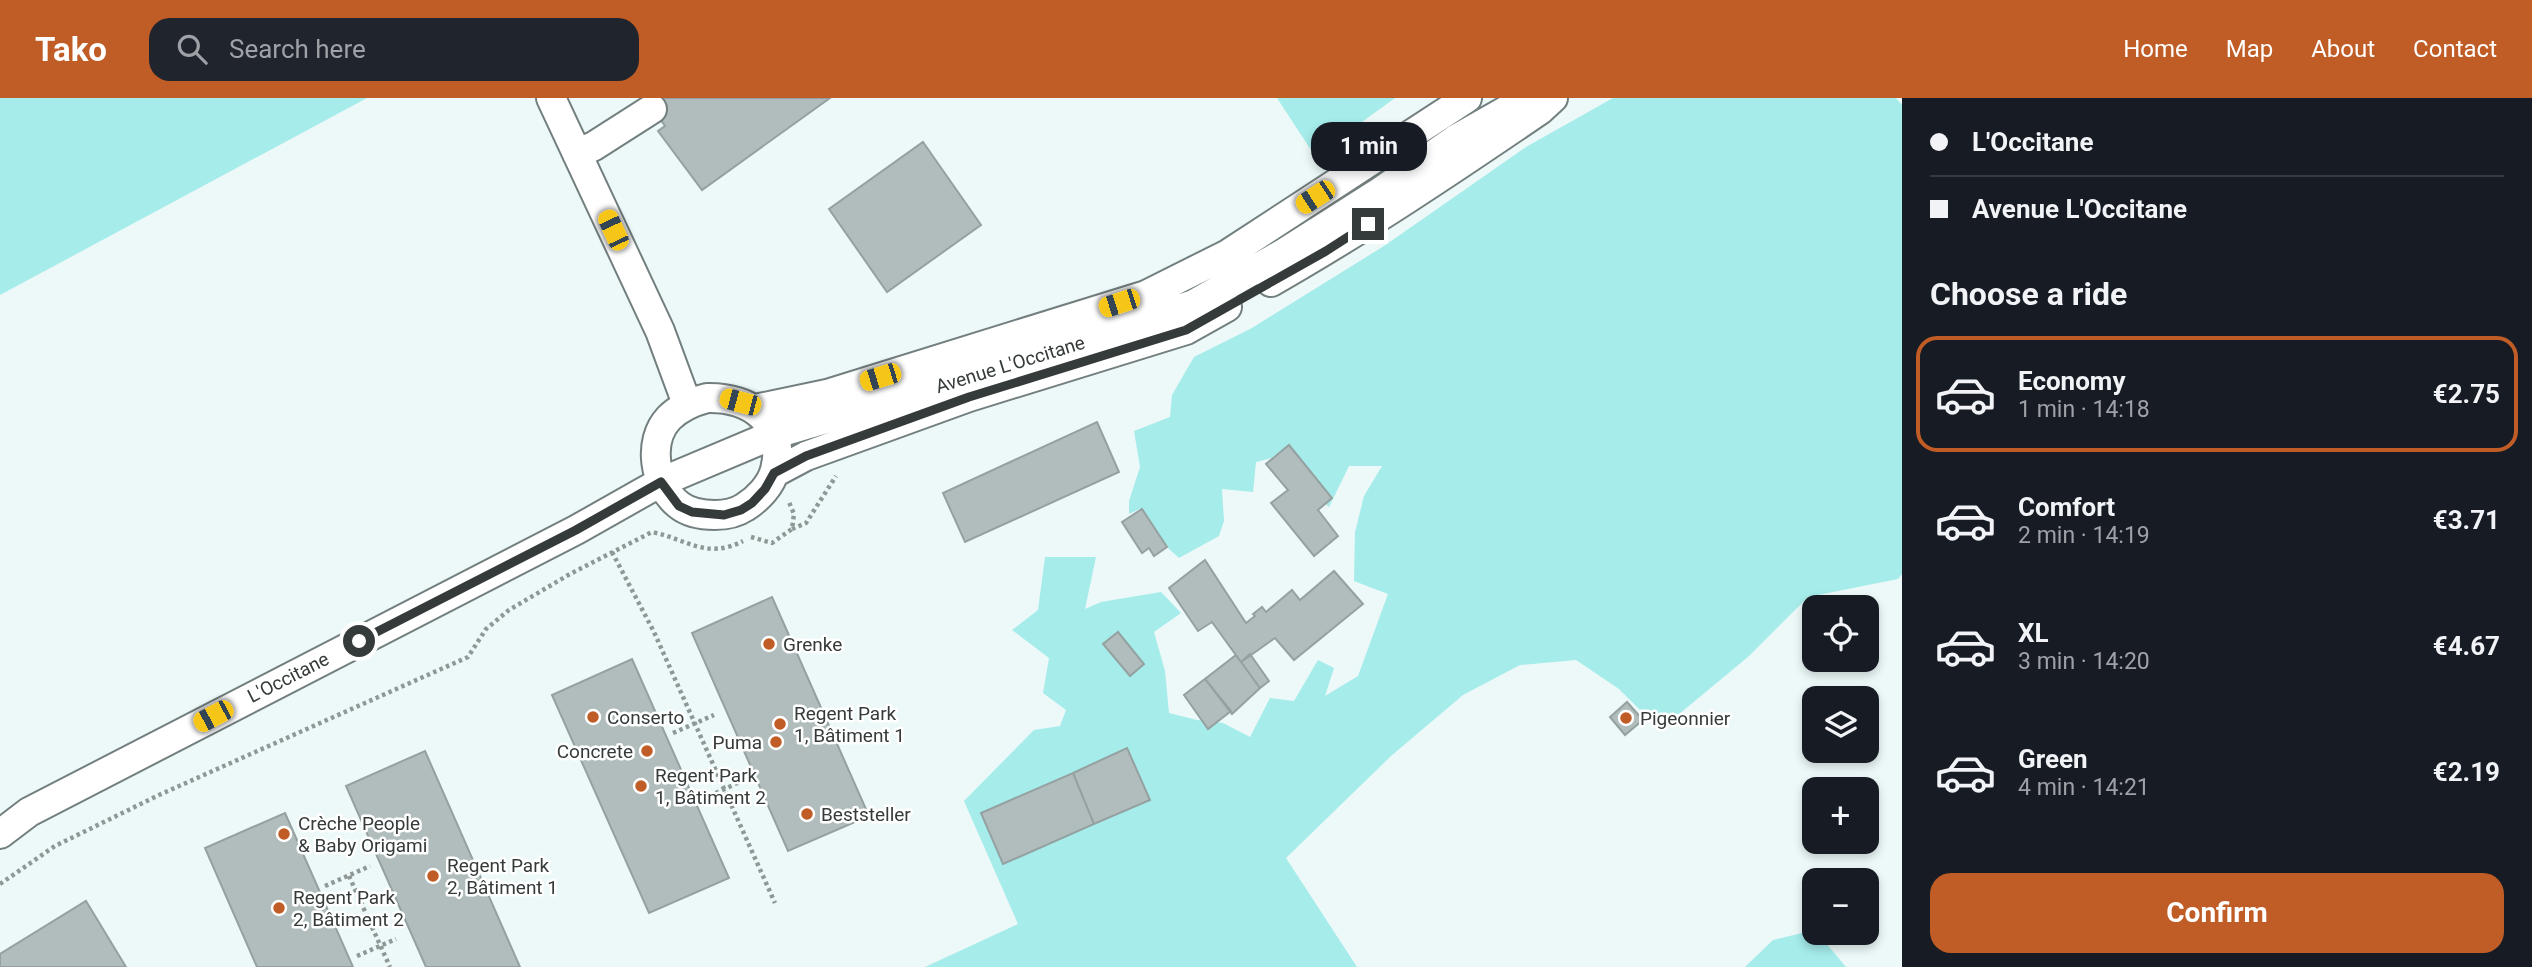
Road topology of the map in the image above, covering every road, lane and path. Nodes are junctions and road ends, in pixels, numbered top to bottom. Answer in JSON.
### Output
{"nodes":[{"id":1,"x":551,"y":98,"type":"edge"},
{"id":2,"x":1467,"y":98,"type":"edge"},
{"id":3,"x":1494,"y":98,"type":"edge"},
{"id":4,"x":1528,"y":98,"type":"edge"},
{"id":5,"x":1553,"y":98,"type":"edge"},
{"id":6,"x":652,"y":108,"type":"dead end"},
{"id":7,"x":1456,"y":139,"type":"junction"},
{"id":8,"x":578,"y":154,"type":"junction"},
{"id":9,"x":687,"y":404,"type":"junction"},
{"id":10,"x":754,"y":409,"type":"junction"},
{"id":11,"x":775,"y":434,"type":"junction"},
{"id":12,"x":837,"y":473,"type":"dead end"},
{"id":13,"x":661,"y":482,"type":"junction"},
{"id":14,"x":781,"y":485,"type":"junction"},
{"id":15,"x":792,"y":529,"type":"junction"},
{"id":16,"x":612,"y":552,"type":"junction"},
{"id":17,"x":505,"y":566,"type":"joint"},
{"id":18,"x":714,"y":715,"type":"dead end"},
{"id":19,"x":695,"y":723,"type":"junction"},
{"id":20,"x":673,"y":733,"type":"dead end"},
{"id":21,"x":746,"y":779,"type":"dead end"},
{"id":22,"x":724,"y":789,"type":"junction"},
{"id":23,"x":703,"y":799,"type":"dead end"},
{"id":24,"x":0,"y":834,"type":"edge"},
{"id":25,"x":370,"y":866,"type":"dead end"},
{"id":26,"x":349,"y":876,"type":"junction"},
{"id":27,"x":0,"y":884,"type":"edge"},
{"id":28,"x":325,"y":886,"type":"dead end"},
{"id":29,"x":775,"y":903,"type":"dead end"},
{"id":30,"x":396,"y":939,"type":"dead end"},
{"id":31,"x":380,"y":946,"type":"junction"},
{"id":32,"x":357,"y":956,"type":"dead end"},
{"id":33,"x":390,"y":967,"type":"edge"}],
"edges":[{"from":1,"to":8,"type":"street"},
{"from":2,"to":10,"type":"street","name":"Avenue L'Occitane"},
{"from":3,"to":7,"type":"street"},
{"from":4,"to":7,"type":"street"},
{"from":5,"to":14,"type":"street","name":"Avenue L'Occitane"},
{"from":6,"to":8,"type":"street"},
{"from":7,"to":11,"type":"street","name":"Avenue L'Occitane"},
{"from":8,"to":9,"type":"street"},
{"from":9,"to":10,"type":"street"},
{"from":9,"to":13,"type":"street"},
{"from":10,"to":11,"type":"street"},
{"from":11,"to":13,"type":"street","name":"Avenue L'Occitane"},
{"from":11,"to":14,"type":"street"},
{"from":12,"to":15,"type":"path"},
{"from":13,"to":14,"type":"street"},
{"from":13,"to":17,"type":"street","name":"Avenue L'Occitane"},
{"from":14,"to":15,"type":"path"},
{"from":15,"to":16,"type":"path"},
{"from":16,"to":19,"type":"path"},
{"from":16,"to":27,"type":"path"},
{"from":17,"to":24,"type":"street","name":"L'Occitane"},
{"from":18,"to":19,"type":"path"},
{"from":19,"to":20,"type":"path"},
{"from":19,"to":22,"type":"path"},
{"from":21,"to":22,"type":"path"},
{"from":22,"to":23,"type":"path"},
{"from":22,"to":29,"type":"path"},
{"from":25,"to":26,"type":"path"},
{"from":26,"to":28,"type":"path"},
{"from":26,"to":31,"type":"path"},
{"from":30,"to":31,"type":"path"},
{"from":31,"to":32,"type":"path"},
{"from":31,"to":33,"type":"path"}]}
